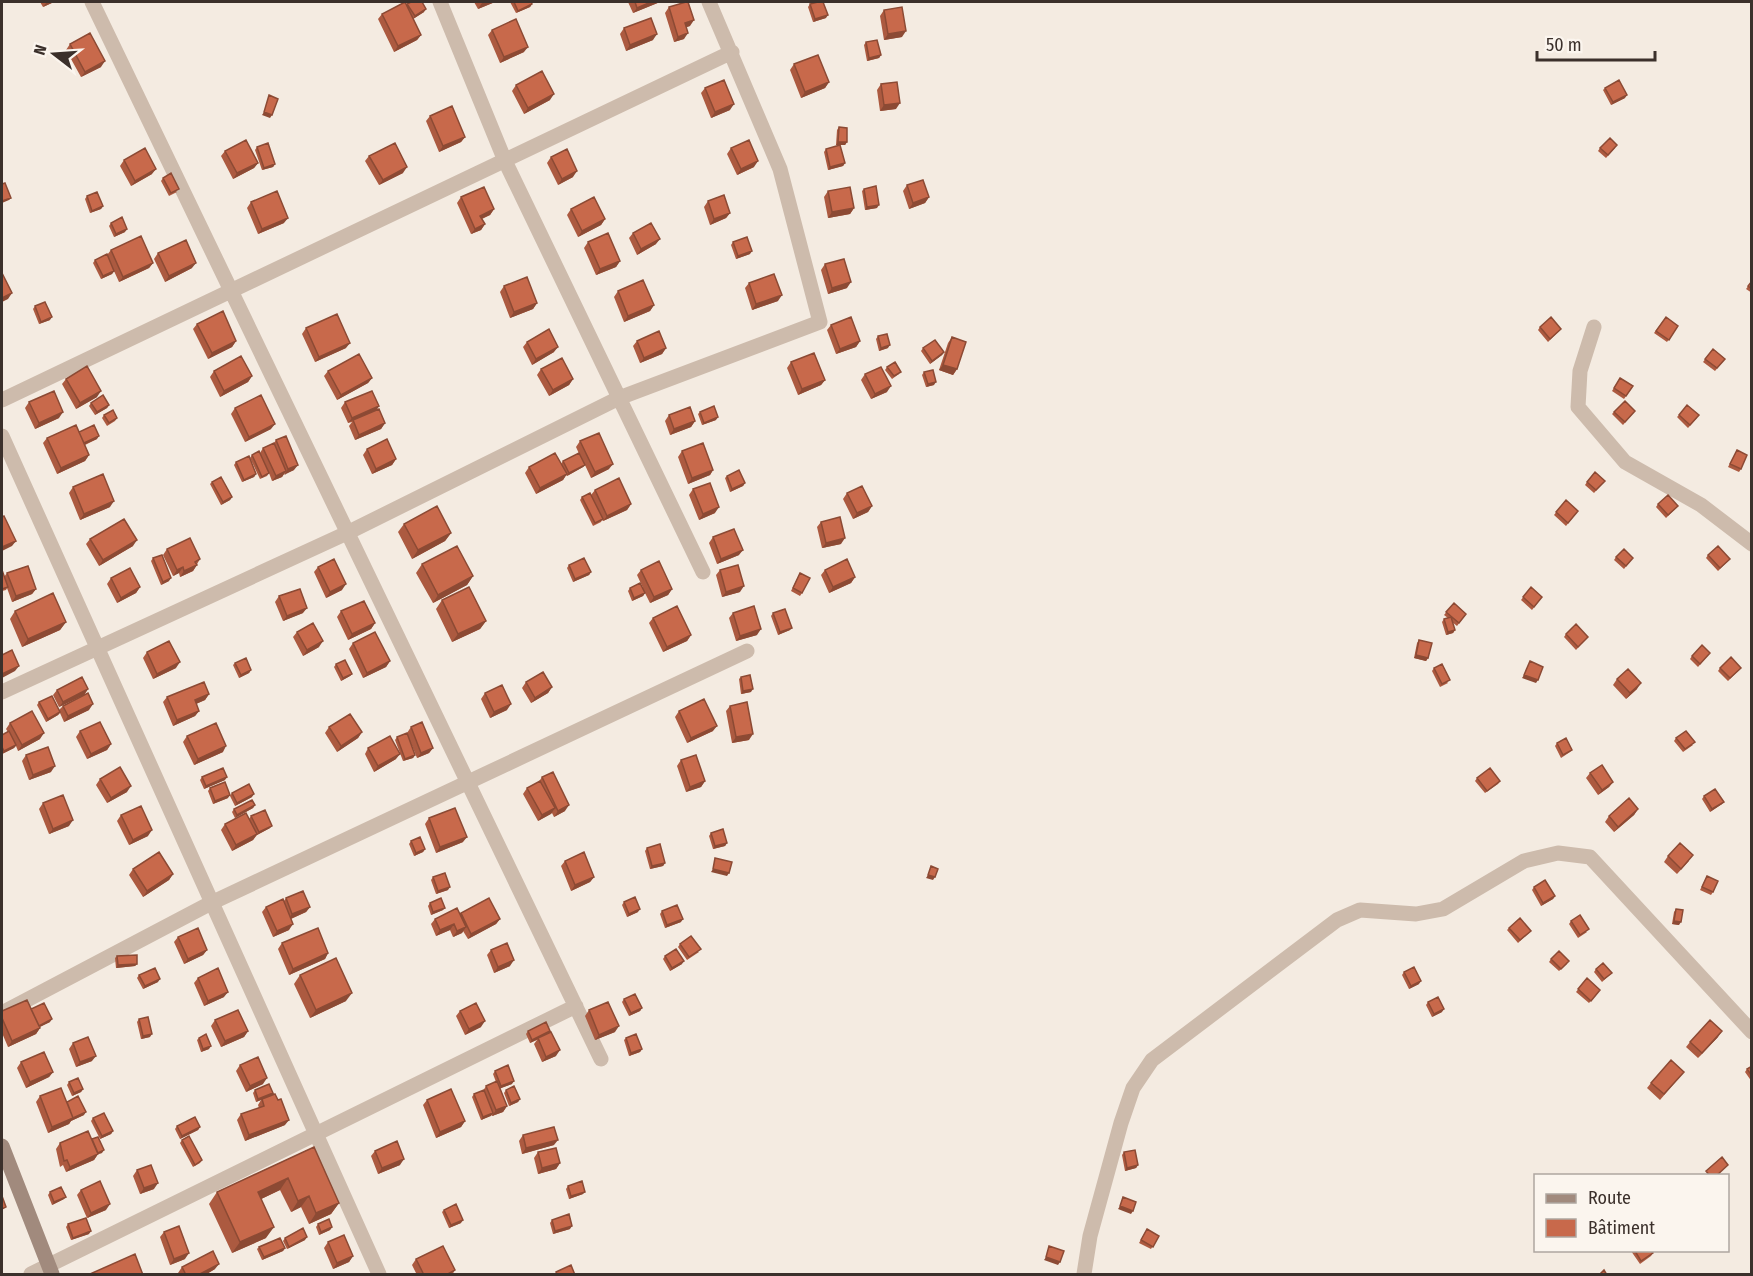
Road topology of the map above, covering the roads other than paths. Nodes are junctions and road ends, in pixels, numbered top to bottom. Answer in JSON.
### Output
{"nodes":[{"id":1,"x":92,"y":2,"type":"edge"},
{"id":2,"x":440,"y":2,"type":"edge"},
{"id":3,"x":709,"y":2,"type":"edge"},
{"id":4,"x":732,"y":52,"type":"junction"},
{"id":5,"x":505,"y":161,"type":"junction"},
{"id":6,"x":231,"y":290,"type":"junction"},
{"id":7,"x":1594,"y":327,"type":"dead end"},
{"id":8,"x":619,"y":398,"type":"junction"},
{"id":9,"x":2,"y":400,"type":"edge"},
{"id":10,"x":2,"y":436,"type":"edge"},
{"id":11,"x":347,"y":533,"type":"junction"},
{"id":12,"x":1752,"y":544,"type":"edge"},
{"id":13,"x":704,"y":572,"type":"dead end"},
{"id":14,"x":97,"y":649,"type":"junction"},
{"id":15,"x":747,"y":651,"type":"dead end"},
{"id":16,"x":2,"y":692,"type":"edge"},
{"id":17,"x":467,"y":782,"type":"junction"},
{"id":18,"x":212,"y":903,"type":"junction"},
{"id":19,"x":576,"y":1006,"type":"junction"},
{"id":20,"x":2,"y":1013,"type":"edge"},
{"id":21,"x":1752,"y":1032,"type":"edge"},
{"id":22,"x":601,"y":1059,"type":"dead end"},
{"id":23,"x":316,"y":1133,"type":"junction"},
{"id":24,"x":2,"y":1146,"type":"edge"},
{"id":25,"x":50,"y":1269,"type":"edge"},
{"id":26,"x":31,"y":1275,"type":"edge"},
{"id":27,"x":379,"y":1275,"type":"edge"},
{"id":28,"x":1084,"y":1275,"type":"edge"}],
"edges":[{"from":1,"to":6,"type":"street"},
{"from":2,"to":5,"type":"street"},
{"from":3,"to":4,"type":"street"},
{"from":4,"to":5,"type":"street"},
{"from":4,"to":8,"type":"street"},
{"from":5,"to":6,"type":"street"},
{"from":5,"to":8,"type":"street"},
{"from":6,"to":9,"type":"street"},
{"from":6,"to":11,"type":"street"},
{"from":7,"to":12,"type":"street"},
{"from":8,"to":11,"type":"street"},
{"from":8,"to":13,"type":"street"},
{"from":10,"to":14,"type":"street"},
{"from":11,"to":14,"type":"street"},
{"from":11,"to":17,"type":"street"},
{"from":14,"to":16,"type":"street"},
{"from":14,"to":18,"type":"street"},
{"from":15,"to":17,"type":"street"},
{"from":17,"to":18,"type":"street"},
{"from":17,"to":19,"type":"street"},
{"from":18,"to":20,"type":"street"},
{"from":18,"to":23,"type":"street"},
{"from":19,"to":22,"type":"street"},
{"from":19,"to":23,"type":"street"},
{"from":21,"to":28,"type":"street"},
{"from":23,"to":25,"type":"street"},
{"from":23,"to":27,"type":"street"},
{"from":24,"to":25,"type":"main road"},
{"from":25,"to":26,"type":"street"}]}
